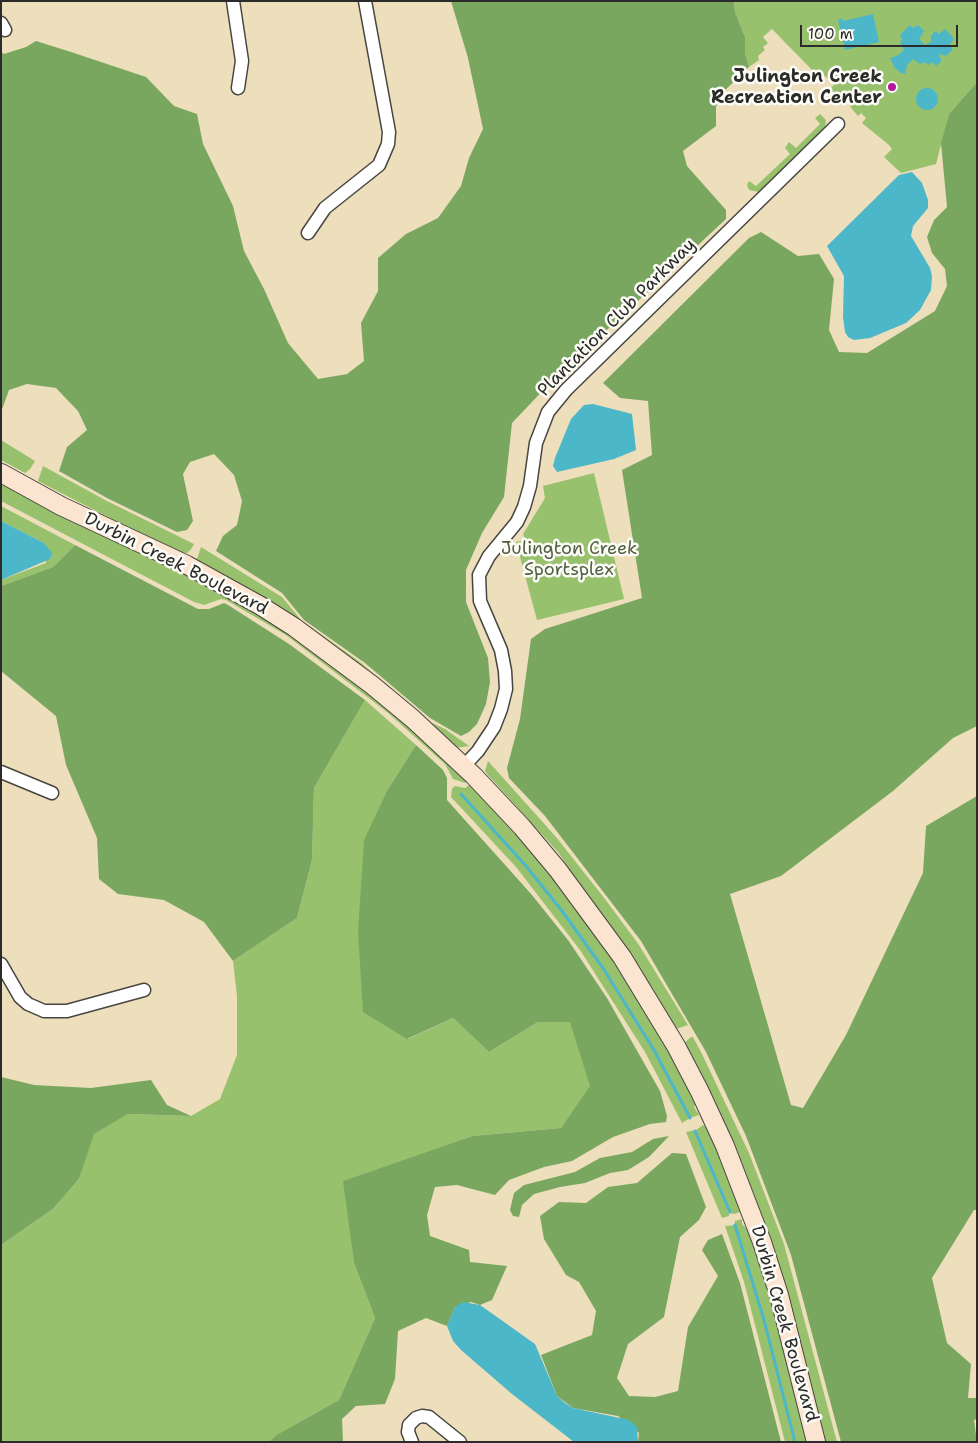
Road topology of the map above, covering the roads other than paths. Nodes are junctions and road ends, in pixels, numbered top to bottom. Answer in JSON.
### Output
{"nodes":[{"id":1,"x":233,"y":1,"type":"edge"},
{"id":2,"x":365,"y":1,"type":"edge"},
{"id":3,"x":238,"y":88,"type":"dead end"},
{"id":4,"x":838,"y":124,"type":"dead end"},
{"id":5,"x":308,"y":233,"type":"dead end"},
{"id":6,"x":1,"y":473,"type":"edge"},
{"id":7,"x":464,"y":766,"type":"junction"},
{"id":8,"x":1,"y":772,"type":"edge"},
{"id":9,"x":52,"y":793,"type":"dead end"},
{"id":10,"x":1,"y":964,"type":"edge"},
{"id":11,"x":144,"y":990,"type":"dead end"},
{"id":12,"x":412,"y":1442,"type":"edge"},
{"id":13,"x":460,"y":1442,"type":"edge"},
{"id":14,"x":816,"y":1442,"type":"edge"}],
"edges":[{"from":1,"to":3,"type":"street"},
{"from":2,"to":5,"type":"street"},
{"from":4,"to":7,"type":"street","name":"Plantation Club Parkway"},
{"from":6,"to":7,"type":"street","name":"Durbin Creek Boulevard"},
{"from":7,"to":14,"type":"street","name":"Durbin Creek Boulevard"},
{"from":8,"to":9,"type":"street"},
{"from":10,"to":11,"type":"street"},
{"from":12,"to":13,"type":"street"}]}
